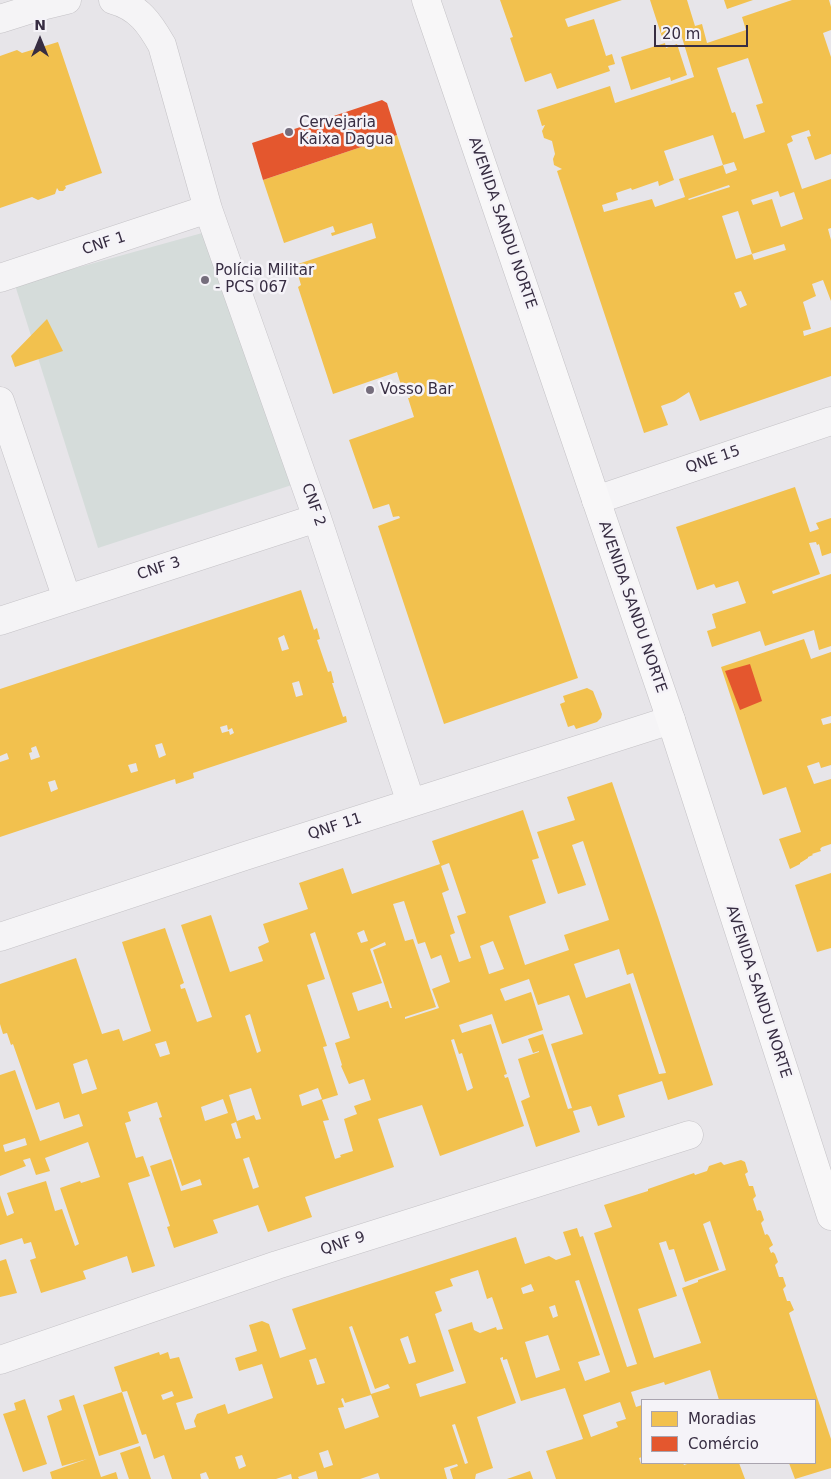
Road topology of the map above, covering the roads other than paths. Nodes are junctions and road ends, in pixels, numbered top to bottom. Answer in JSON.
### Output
{"nodes":[{"id":1,"x":67,"y":0,"type":"edge"},
{"id":2,"x":113,"y":0,"type":"edge"},
{"id":3,"x":426,"y":0,"type":"edge"},
{"id":4,"x":0,"y":19,"type":"edge"},
{"id":5,"x":208,"y":209,"type":"junction"},
{"id":6,"x":0,"y":278,"type":"edge"},
{"id":7,"x":0,"y":401,"type":"edge"},
{"id":8,"x":831,"y":420,"type":"edge"},
{"id":9,"x":596,"y":500,"type":"junction"},
{"id":10,"x":317,"y":518,"type":"junction"},
{"id":11,"x":67,"y":599,"type":"junction"},
{"id":12,"x":0,"y":621,"type":"edge"},
{"id":13,"x":671,"y":720,"type":"junction"},
{"id":14,"x":411,"y":803,"type":"junction"},
{"id":15,"x":0,"y":937,"type":"edge"},
{"id":16,"x":689,"y":1135,"type":"dead end"},
{"id":17,"x":831,"y":1216,"type":"edge"},
{"id":18,"x":0,"y":1360,"type":"edge"}],
"edges":[{"from":1,"to":4,"type":"street"},
{"from":2,"to":5,"type":"street","name":"CNF 2"},
{"from":3,"to":9,"type":"main road","name":"AVENIDA SANDU NORTE"},
{"from":5,"to":6,"type":"street","name":"CNF 1"},
{"from":5,"to":10,"type":"street","name":"CNF 2"},
{"from":7,"to":11,"type":"street"},
{"from":8,"to":9,"type":"street","name":"QNE 15"},
{"from":9,"to":13,"type":"main road","name":"AVENIDA SANDU NORTE"},
{"from":10,"to":11,"type":"street","name":"CNF 3"},
{"from":10,"to":14,"type":"street","name":"CNF 2"},
{"from":11,"to":12,"type":"street","name":"CNF 3"},
{"from":13,"to":14,"type":"street","name":"QNF 11"},
{"from":13,"to":17,"type":"main road","name":"AVENIDA SANDU NORTE"},
{"from":14,"to":15,"type":"street","name":"QNF 11"},
{"from":16,"to":18,"type":"street","name":"QNF 9"}]}
